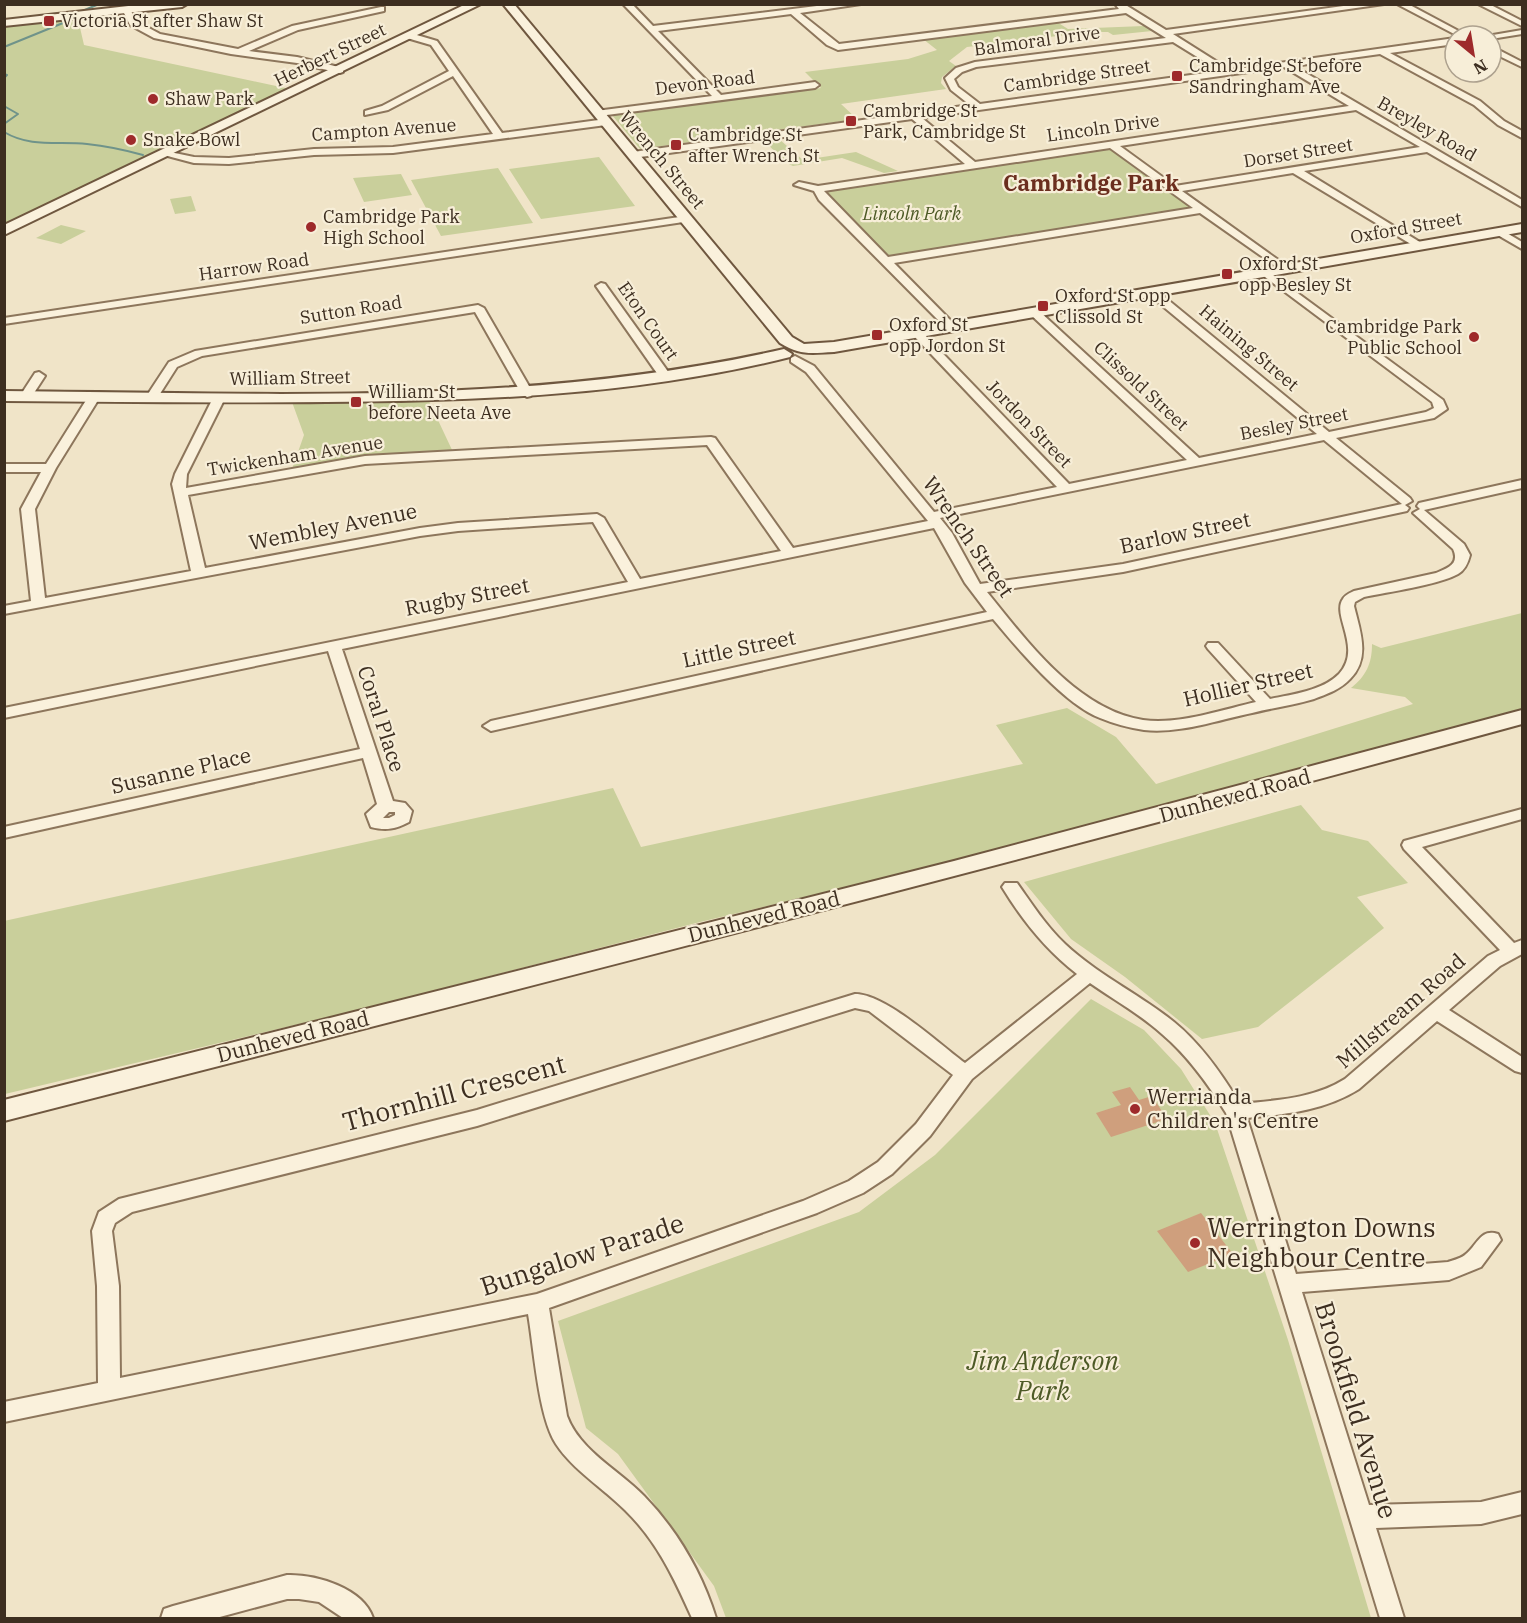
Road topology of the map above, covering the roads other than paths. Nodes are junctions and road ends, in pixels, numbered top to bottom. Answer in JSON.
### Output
{"nodes":[{"id":1,"x":182,"y":4,"type":"edge"},
{"id":2,"x":476,"y":4,"type":"edge"},
{"id":3,"x":508,"y":4,"type":"edge"},
{"id":4,"x":627,"y":4,"type":"edge"},
{"id":5,"x":857,"y":4,"type":"edge"},
{"id":6,"x":1118,"y":4,"type":"edge"},
{"id":7,"x":1380,"y":4,"type":"edge"},
{"id":8,"x":1401,"y":4,"type":"edge"},
{"id":9,"x":1482,"y":4,"type":"edge"},
{"id":10,"x":381,"y":9,"type":"dead end"},
{"id":11,"x":127,"y":10,"type":"junction"},
{"id":12,"x":1127,"y":10,"type":"junction"},
{"id":13,"x":793,"y":12,"type":"junction"},
{"id":14,"x":4,"y":24,"type":"edge"},
{"id":15,"x":1522,"y":24,"type":"edge"},
{"id":16,"x":1443,"y":25,"type":"edge"},
{"id":17,"x":651,"y":28,"type":"junction"},
{"id":18,"x":1522,"y":32,"type":"edge"},
{"id":19,"x":1164,"y":33,"type":"junction"},
{"id":20,"x":1503,"y":34,"type":"edge"},
{"id":21,"x":410,"y":36,"type":"junction"},
{"id":22,"x":1174,"y":39,"type":"junction"},
{"id":23,"x":1443,"y":43,"type":"edge"},
{"id":24,"x":1381,"y":51,"type":"junction"},
{"id":25,"x":239,"y":52,"type":"junction"},
{"id":26,"x":1503,"y":55,"type":"edge"},
{"id":27,"x":1285,"y":64,"type":"junction"},
{"id":28,"x":1522,"y":65,"type":"edge"},
{"id":29,"x":340,"y":70,"type":"junction"},
{"id":30,"x":453,"y":72,"type":"junction"},
{"id":31,"x":1228,"y":72,"type":"junction"},
{"id":32,"x":815,"y":85,"type":"dead end"},
{"id":33,"x":718,"y":98,"type":"junction"},
{"id":34,"x":978,"y":107,"type":"junction"},
{"id":35,"x":1358,"y":107,"type":"junction"},
{"id":36,"x":368,"y":113,"type":"dead end"},
{"id":37,"x":914,"y":116,"type":"junction"},
{"id":38,"x":602,"y":118,"type":"junction"},
{"id":39,"x":1522,"y":135,"type":"edge"},
{"id":40,"x":499,"y":136,"type":"junction"},
{"id":41,"x":1111,"y":144,"type":"junction"},
{"id":42,"x":1428,"y":149,"type":"junction"},
{"id":43,"x":165,"y":154,"type":"junction"},
{"id":44,"x":633,"y":155,"type":"junction"},
{"id":45,"x":971,"y":164,"type":"junction"},
{"id":46,"x":1295,"y":170,"type":"junction"},
{"id":47,"x":799,"y":186,"type":"dead end"},
{"id":48,"x":818,"y":189,"type":"junction"},
{"id":49,"x":1174,"y":189,"type":"junction"},
{"id":50,"x":1522,"y":204,"type":"edge"},
{"id":51,"x":1202,"y":210,"type":"junction"},
{"id":52,"x":686,"y":219,"type":"junction"},
{"id":53,"x":1522,"y":228,"type":"edge"},
{"id":54,"x":4,"y":231,"type":"edge"},
{"id":55,"x":1500,"y":232,"type":"junction"},
{"id":56,"x":1419,"y":246,"type":"junction"},
{"id":57,"x":1522,"y":246,"type":"edge"},
{"id":58,"x":886,"y":261,"type":"junction"},
{"id":59,"x":1284,"y":269,"type":"junction"},
{"id":60,"x":1265,"y":272,"type":"junction"},
{"id":61,"x":601,"y":286,"type":"dead end"},
{"id":62,"x":1152,"y":292,"type":"junction"},
{"id":63,"x":1035,"y":313,"type":"junction"},
{"id":64,"x":4,"y":321,"type":"edge"},
{"id":65,"x":951,"y":327,"type":"junction"},
{"id":66,"x":916,"y":333,"type":"junction"},
{"id":67,"x":797,"y":354,"type":"junction"},
{"id":68,"x":39,"y":376,"type":"dead end"},
{"id":69,"x":665,"y":376,"type":"junction"},
{"id":70,"x":526,"y":393,"type":"junction"},
{"id":71,"x":4,"y":396,"type":"edge"},
{"id":72,"x":26,"y":396,"type":"junction"},
{"id":73,"x":94,"y":397,"type":"junction"},
{"id":74,"x":152,"y":397,"type":"junction"},
{"id":75,"x":219,"y":398,"type":"junction"},
{"id":76,"x":1326,"y":436,"type":"junction"},
{"id":77,"x":1196,"y":462,"type":"junction"},
{"id":78,"x":4,"y":468,"type":"edge"},
{"id":79,"x":50,"y":468,"type":"junction"},
{"id":80,"x":1522,"y":484,"type":"edge"},
{"id":81,"x":1065,"y":488,"type":"junction"},
{"id":82,"x":180,"y":493,"type":"junction"},
{"id":83,"x":1404,"y":504,"type":"junction"},
{"id":84,"x":1422,"y":509,"type":"junction"},
{"id":85,"x":935,"y":520,"type":"junction"},
{"id":86,"x":789,"y":553,"type":"junction"},
{"id":87,"x":199,"y":573,"type":"junction"},
{"id":88,"x":636,"y":585,"type":"junction"},
{"id":89,"x":976,"y":589,"type":"junction"},
{"id":90,"x":38,"y":604,"type":"junction"},
{"id":91,"x":4,"y":610,"type":"edge"},
{"id":92,"x":996,"y":614,"type":"junction"},
{"id":93,"x":334,"y":646,"type":"junction"},
{"id":94,"x":1213,"y":646,"type":"dead end"},
{"id":95,"x":1267,"y":705,"type":"junction"},
{"id":96,"x":4,"y":713,"type":"edge"},
{"id":97,"x":1106,"y":715,"type":"joint"},
{"id":98,"x":1522,"y":717,"type":"edge"},
{"id":99,"x":491,"y":726,"type":"dead end"},
{"id":100,"x":368,"y":752,"type":"junction"},
{"id":101,"x":386,"y":806,"type":"dead end"},
{"id":102,"x":1522,"y":814,"type":"edge"},
{"id":103,"x":4,"y":833,"type":"edge"},
{"id":104,"x":1011,"y":887,"type":"dead end"},
{"id":105,"x":1517,"y":948,"type":"edge"},
{"id":106,"x":1089,"y":974,"type":"junction"},
{"id":107,"x":1436,"y":1011,"type":"junction"},
{"id":108,"x":1522,"y":1066,"type":"edge"},
{"id":109,"x":965,"y":1074,"type":"junction"},
{"id":110,"x":4,"y":1111,"type":"edge"},
{"id":111,"x":1235,"y":1112,"type":"junction"},
{"id":112,"x":1491,"y":1240,"type":"dead end"},
{"id":113,"x":1289,"y":1284,"type":"junction"},
{"id":114,"x":537,"y":1303,"type":"junction"},
{"id":115,"x":109,"y":1391,"type":"junction"},
{"id":116,"x":4,"y":1412,"type":"edge"},
{"id":117,"x":1522,"y":1503,"type":"edge"},
{"id":118,"x":1361,"y":1517,"type":"junction"},
{"id":119,"x":173,"y":1618,"type":"edge"},
{"id":120,"x":361,"y":1618,"type":"edge"},
{"id":121,"x":704,"y":1618,"type":"edge"},
{"id":122,"x":1392,"y":1618,"type":"edge"}],
"edges":[{"from":1,"to":11,"type":"street"},
{"from":2,"to":21,"type":"street","name":"Herbert Street"},
{"from":3,"to":38,"type":"street","name":"Wrench Street"},
{"from":4,"to":17,"type":"street"},
{"from":5,"to":13,"type":"street"},
{"from":6,"to":12,"type":"street"},
{"from":7,"to":19,"type":"street"},
{"from":8,"to":16,"type":"street"},
{"from":9,"to":15,"type":"street"},
{"from":10,"to":25,"type":"street"},
{"from":11,"to":14,"type":"street"},
{"from":11,"to":25,"type":"street"},
{"from":12,"to":13,"type":"street"},
{"from":12,"to":19,"type":"street"},
{"from":13,"to":17,"type":"street"},
{"from":17,"to":33,"type":"street"},
{"from":18,"to":20,"type":"street"},
{"from":19,"to":22,"type":"street"},
{"from":21,"to":29,"type":"street","name":"Herbert Street"},
{"from":21,"to":30,"type":"street"},
{"from":22,"to":31,"type":"street"},
{"from":22,"to":34,"type":"street","name":"Balmoral Drive"},
{"from":23,"to":24,"type":"street","name":"Cambridge Street"},
{"from":24,"to":27,"type":"street","name":"Cambridge Street"},
{"from":24,"to":39,"type":"street"},
{"from":25,"to":29,"type":"street"},
{"from":26,"to":28,"type":"street"},
{"from":27,"to":31,"type":"street","name":"Cambridge Street"},
{"from":27,"to":35,"type":"street","name":"Breyley Road"},
{"from":29,"to":43,"type":"street","name":"Herbert Street"},
{"from":30,"to":36,"type":"street"},
{"from":30,"to":40,"type":"street"},
{"from":31,"to":34,"type":"street","name":"Cambridge Street"},
{"from":32,"to":33,"type":"street","name":"Devon Road"},
{"from":33,"to":38,"type":"street","name":"Devon Road"},
{"from":34,"to":37,"type":"street","name":"Cambridge Street"},
{"from":35,"to":41,"type":"street","name":"Lincoln Drive"},
{"from":35,"to":42,"type":"street","name":"Breyley Road"},
{"from":37,"to":44,"type":"street","name":"Cambridge Street"},
{"from":37,"to":45,"type":"street"},
{"from":38,"to":40,"type":"street","name":"Campton Avenue"},
{"from":38,"to":44,"type":"street","name":"Wrench Street"},
{"from":40,"to":43,"type":"street","name":"Campton Avenue"},
{"from":41,"to":45,"type":"street","name":"Lincoln Drive"},
{"from":41,"to":49,"type":"street"},
{"from":42,"to":46,"type":"street","name":"Dorset Street"},
{"from":42,"to":50,"type":"street","name":"Breyley Road"},
{"from":43,"to":54,"type":"street","name":"Herbert Street"},
{"from":44,"to":52,"type":"street","name":"Wrench Street"},
{"from":45,"to":48,"type":"street","name":"Lincoln Drive"},
{"from":46,"to":49,"type":"street","name":"Dorset Street"},
{"from":46,"to":56,"type":"street"},
{"from":47,"to":48,"type":"street","name":"Lincoln Drive"},
{"from":48,"to":58,"type":"street"},
{"from":49,"to":51,"type":"street"},
{"from":51,"to":58,"type":"street"},
{"from":51,"to":59,"type":"street"},
{"from":52,"to":64,"type":"street","name":"Harrow Road"},
{"from":52,"to":67,"type":"street","name":"Wrench Street"},
{"from":53,"to":55,"type":"street","name":"Oxford Street"},
{"from":55,"to":56,"type":"street","name":"Oxford Street"},
{"from":55,"to":57,"type":"street"},
{"from":56,"to":59,"type":"street","name":"Oxford Street"},
{"from":58,"to":65,"type":"street"},
{"from":59,"to":60,"type":"street","name":"Oxford Street"},
{"from":60,"to":62,"type":"street","name":"Oxford Street"},
{"from":60,"to":76,"type":"street","name":"Besley Street"},
{"from":61,"to":69,"type":"street","name":"Eton Court"},
{"from":62,"to":63,"type":"street","name":"Oxford Street"},
{"from":62,"to":76,"type":"street","name":"Haining Street"},
{"from":63,"to":65,"type":"street","name":"Oxford Street"},
{"from":63,"to":77,"type":"street","name":"Clissold Street"},
{"from":65,"to":66,"type":"street","name":"Oxford Street"},
{"from":66,"to":67,"type":"street","name":"Oxford Street"},
{"from":66,"to":81,"type":"street","name":"Jordon Street"},
{"from":67,"to":69,"type":"street","name":"William Street"},
{"from":67,"to":85,"type":"street","name":"Wrench Street"},
{"from":68,"to":72,"type":"street"},
{"from":69,"to":70,"type":"street","name":"William Street"},
{"from":70,"to":74,"type":"street","name":"Sutton Road"},
{"from":70,"to":75,"type":"street","name":"William Street"},
{"from":71,"to":72,"type":"street","name":"William Street"},
{"from":72,"to":73,"type":"street","name":"William Street"},
{"from":73,"to":74,"type":"street","name":"William Street"},
{"from":73,"to":79,"type":"street"},
{"from":74,"to":75,"type":"street","name":"William Street"},
{"from":75,"to":82,"type":"street"},
{"from":76,"to":77,"type":"street","name":"Besley Street"},
{"from":76,"to":83,"type":"street","name":"Haining Street"},
{"from":77,"to":81,"type":"street","name":"Besley Street"},
{"from":78,"to":79,"type":"street"},
{"from":79,"to":90,"type":"street"},
{"from":80,"to":84,"type":"street"},
{"from":81,"to":85,"type":"street","name":"Besley Street"},
{"from":82,"to":86,"type":"street","name":"Twickenham Avenue"},
{"from":82,"to":87,"type":"street"},
{"from":83,"to":84,"type":"street","name":"Haining Street"},
{"from":83,"to":89,"type":"street","name":"Barlow Street"},
{"from":84,"to":95,"type":"street","name":"Hollier Street"},
{"from":85,"to":86,"type":"street","name":"Rugby Street"},
{"from":85,"to":89,"type":"street","name":"Wrench Street"},
{"from":86,"to":88,"type":"street","name":"Rugby Street"},
{"from":87,"to":88,"type":"street","name":"Wembley Avenue"},
{"from":87,"to":90,"type":"street","name":"Wembley Avenue"},
{"from":88,"to":93,"type":"street","name":"Rugby Street"},
{"from":89,"to":92,"type":"street","name":"Wrench Street"},
{"from":90,"to":91,"type":"street","name":"Wembley Avenue"},
{"from":92,"to":97,"type":"street","name":"Wrench Street"},
{"from":92,"to":99,"type":"street","name":"Little Street"},
{"from":93,"to":96,"type":"street","name":"Rugby Street"},
{"from":93,"to":100,"type":"street","name":"Coral Place"},
{"from":94,"to":95,"type":"street"},
{"from":95,"to":97,"type":"street","name":"Hollier Street"},
{"from":98,"to":110,"type":"street","name":"Dunheved Road"},
{"from":100,"to":101,"type":"street","name":"Coral Place"},
{"from":100,"to":103,"type":"street","name":"Susanne Place"},
{"from":102,"to":105,"type":"street"},
{"from":104,"to":106,"type":"street","name":"Brookfield Avenue"},
{"from":105,"to":107,"type":"street","name":"Millstream Road"},
{"from":106,"to":109,"type":"street","name":"Bungalow Parade"},
{"from":106,"to":111,"type":"street","name":"Brookfield Avenue"},
{"from":107,"to":108,"type":"street"},
{"from":107,"to":111,"type":"street","name":"Millstream Road"},
{"from":109,"to":114,"type":"street","name":"Bungalow Parade"},
{"from":109,"to":115,"type":"street","name":"Thornhill Crescent"},
{"from":111,"to":113,"type":"street","name":"Brookfield Avenue"},
{"from":112,"to":113,"type":"street"},
{"from":113,"to":118,"type":"street","name":"Brookfield Avenue"},
{"from":114,"to":115,"type":"street","name":"Bungalow Parade"},
{"from":114,"to":121,"type":"street"},
{"from":115,"to":116,"type":"street","name":"Bungalow Parade"},
{"from":117,"to":118,"type":"street"},
{"from":118,"to":122,"type":"street","name":"Brookfield Avenue"},
{"from":119,"to":120,"type":"street"}]}
